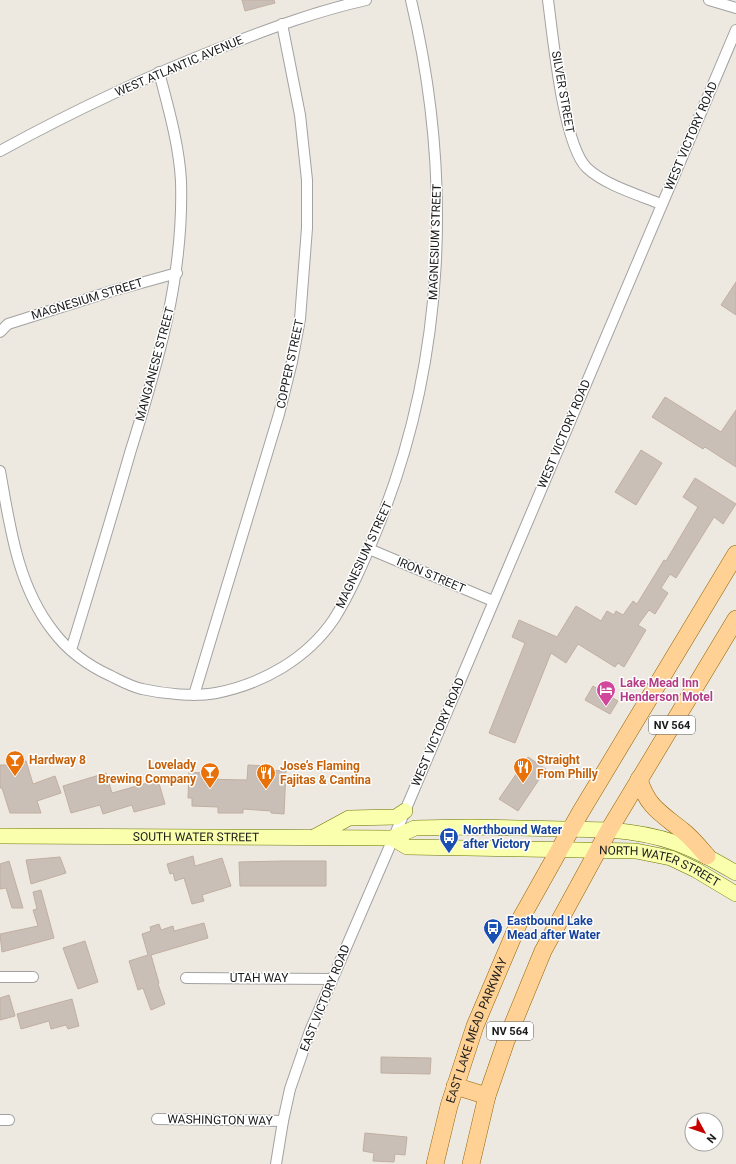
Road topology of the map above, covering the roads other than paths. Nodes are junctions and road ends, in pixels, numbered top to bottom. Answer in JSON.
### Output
{"nodes":[{"id":1,"x":366,"y":0,"type":"edge"},
{"id":2,"x":411,"y":0,"type":"edge"},
{"id":3,"x":548,"y":0,"type":"edge"},
{"id":4,"x":709,"y":0,"type":"edge"},
{"id":5,"x":736,"y":8,"type":"edge"},
{"id":6,"x":282,"y":24,"type":"junction"},
{"id":7,"x":736,"y":30,"type":"edge"},
{"id":8,"x":159,"y":72,"type":"junction"},
{"id":9,"x":0,"y":151,"type":"edge"},
{"id":10,"x":661,"y":204,"type":"junction"},
{"id":11,"x":177,"y":273,"type":"junction"},
{"id":12,"x":0,"y":332,"type":"edge"},
{"id":13,"x":0,"y":471,"type":"edge"},
{"id":14,"x":369,"y":548,"type":"junction"},
{"id":15,"x":736,"y":554,"type":"edge"},
{"id":16,"x":493,"y":601,"type":"junction"},
{"id":17,"x":736,"y":619,"type":"edge"},
{"id":18,"x":71,"y":650,"type":"junction"},
{"id":19,"x":194,"y":695,"type":"junction"},
{"id":20,"x":640,"y":779,"type":"junction"},
{"id":21,"x":405,"y":811,"type":"junction"},
{"id":22,"x":0,"y":836,"type":"edge"},
{"id":23,"x":600,"y":837,"type":"junction"},
{"id":24,"x":313,"y":838,"type":"junction"},
{"id":25,"x":392,"y":838,"type":"junction"},
{"id":26,"x":565,"y":839,"type":"junction"},
{"id":27,"x":579,"y":850,"type":"joint"},
{"id":28,"x":707,"y":856,"type":"junction"},
{"id":29,"x":736,"y":873,"type":"edge"},
{"id":30,"x":736,"y":894,"type":"edge"},
{"id":31,"x":0,"y":977,"type":"edge"},
{"id":32,"x":33,"y":978,"type":"dead end"},
{"id":33,"x":186,"y":978,"type":"dead end"},
{"id":34,"x":332,"y":979,"type":"junction"},
{"id":35,"x":455,"y":1086,"type":"junction"},
{"id":36,"x":488,"y":1096,"type":"junction"},
{"id":37,"x":157,"y":1119,"type":"dead end"},
{"id":38,"x":283,"y":1121,"type":"junction"},
{"id":39,"x":276,"y":1164,"type":"edge"},
{"id":40,"x":435,"y":1164,"type":"edge"},
{"id":41,"x":471,"y":1164,"type":"edge"}],
"edges":[{"from":1,"to":6,"type":"street","name":"WEST ATLANTIC AVENUE"},
{"from":2,"to":14,"type":"street","name":"MAGNESIUM STREET"},
{"from":3,"to":10,"type":"street","name":"SILVER STREET"},
{"from":4,"to":5,"type":"street"},
{"from":6,"to":8,"type":"street","name":"WEST ATLANTIC AVENUE"},
{"from":6,"to":19,"type":"street","name":"COPPER STREET"},
{"from":7,"to":10,"type":"street","name":"WEST VICTORY ROAD"},
{"from":8,"to":9,"type":"street","name":"WEST ATLANTIC AVENUE"},
{"from":8,"to":11,"type":"street","name":"MANGANESE STREET"},
{"from":10,"to":16,"type":"street","name":"WEST VICTORY ROAD"},
{"from":11,"to":12,"type":"street","name":"MAGNESIUM STREET"},
{"from":11,"to":18,"type":"street","name":"MANGANESE STREET"},
{"from":13,"to":18,"type":"street","name":"MAGNESIUM STREET"},
{"from":14,"to":16,"type":"street","name":"IRON STREET"},
{"from":14,"to":19,"type":"street","name":"MAGNESIUM STREET"},
{"from":15,"to":26,"type":"main road","number":"NV 564"},
{"from":16,"to":21,"type":"street","name":"WEST VICTORY ROAD"},
{"from":17,"to":20,"type":"main road","number":"NV 564"},
{"from":18,"to":19,"type":"street","name":"MAGNESIUM STREET"},
{"from":20,"to":23,"type":"main road","number":"NV 564"},
{"from":20,"to":28,"type":"main road"},
{"from":21,"to":24,"type":"main road"},
{"from":21,"to":25,"type":"street","name":"WEST VICTORY ROAD"},
{"from":22,"to":24,"type":"main road","name":"SOUTH WATER STREET"},
{"from":23,"to":26,"type":"main road","name":"SOUTH WATER STREET"},
{"from":23,"to":27,"type":"main road","name":"NORTH WATER STREET"},
{"from":23,"to":28,"type":"main road","name":"NORTH WATER STREET"},
{"from":23,"to":30,"type":"main road","name":"NORTH WATER STREET"},
{"from":23,"to":36,"type":"main road","number":"NV 564"},
{"from":24,"to":25,"type":"main road","name":"SOUTH WATER STREET"},
{"from":25,"to":26,"type":"main road","name":"SOUTH WATER STREET"},
{"from":25,"to":26,"type":"main road","name":"SOUTH WATER STREET"},
{"from":25,"to":34,"type":"street","name":"EAST VICTORY ROAD"},
{"from":26,"to":27,"type":"main road","name":"SOUTH WATER STREET"},
{"from":26,"to":35,"type":"main road","name":"EAST LAKE MEAD PARKWAY","number":"NV 564"},
{"from":28,"to":29,"type":"main road","name":"NORTH WATER STREET"},
{"from":31,"to":32,"type":"street"},
{"from":33,"to":34,"type":"street","name":"UTAH WAY"},
{"from":34,"to":38,"type":"street","name":"EAST VICTORY ROAD"},
{"from":35,"to":36,"type":"main road"},
{"from":35,"to":40,"type":"main road","name":"EAST LAKE MEAD PARKWAY","number":"NV 564"},
{"from":36,"to":41,"type":"main road","number":"NV 564"},
{"from":37,"to":38,"type":"street","name":"WASHINGTON WAY"},
{"from":38,"to":39,"type":"street","name":"EAST VICTORY ROAD"}]}
